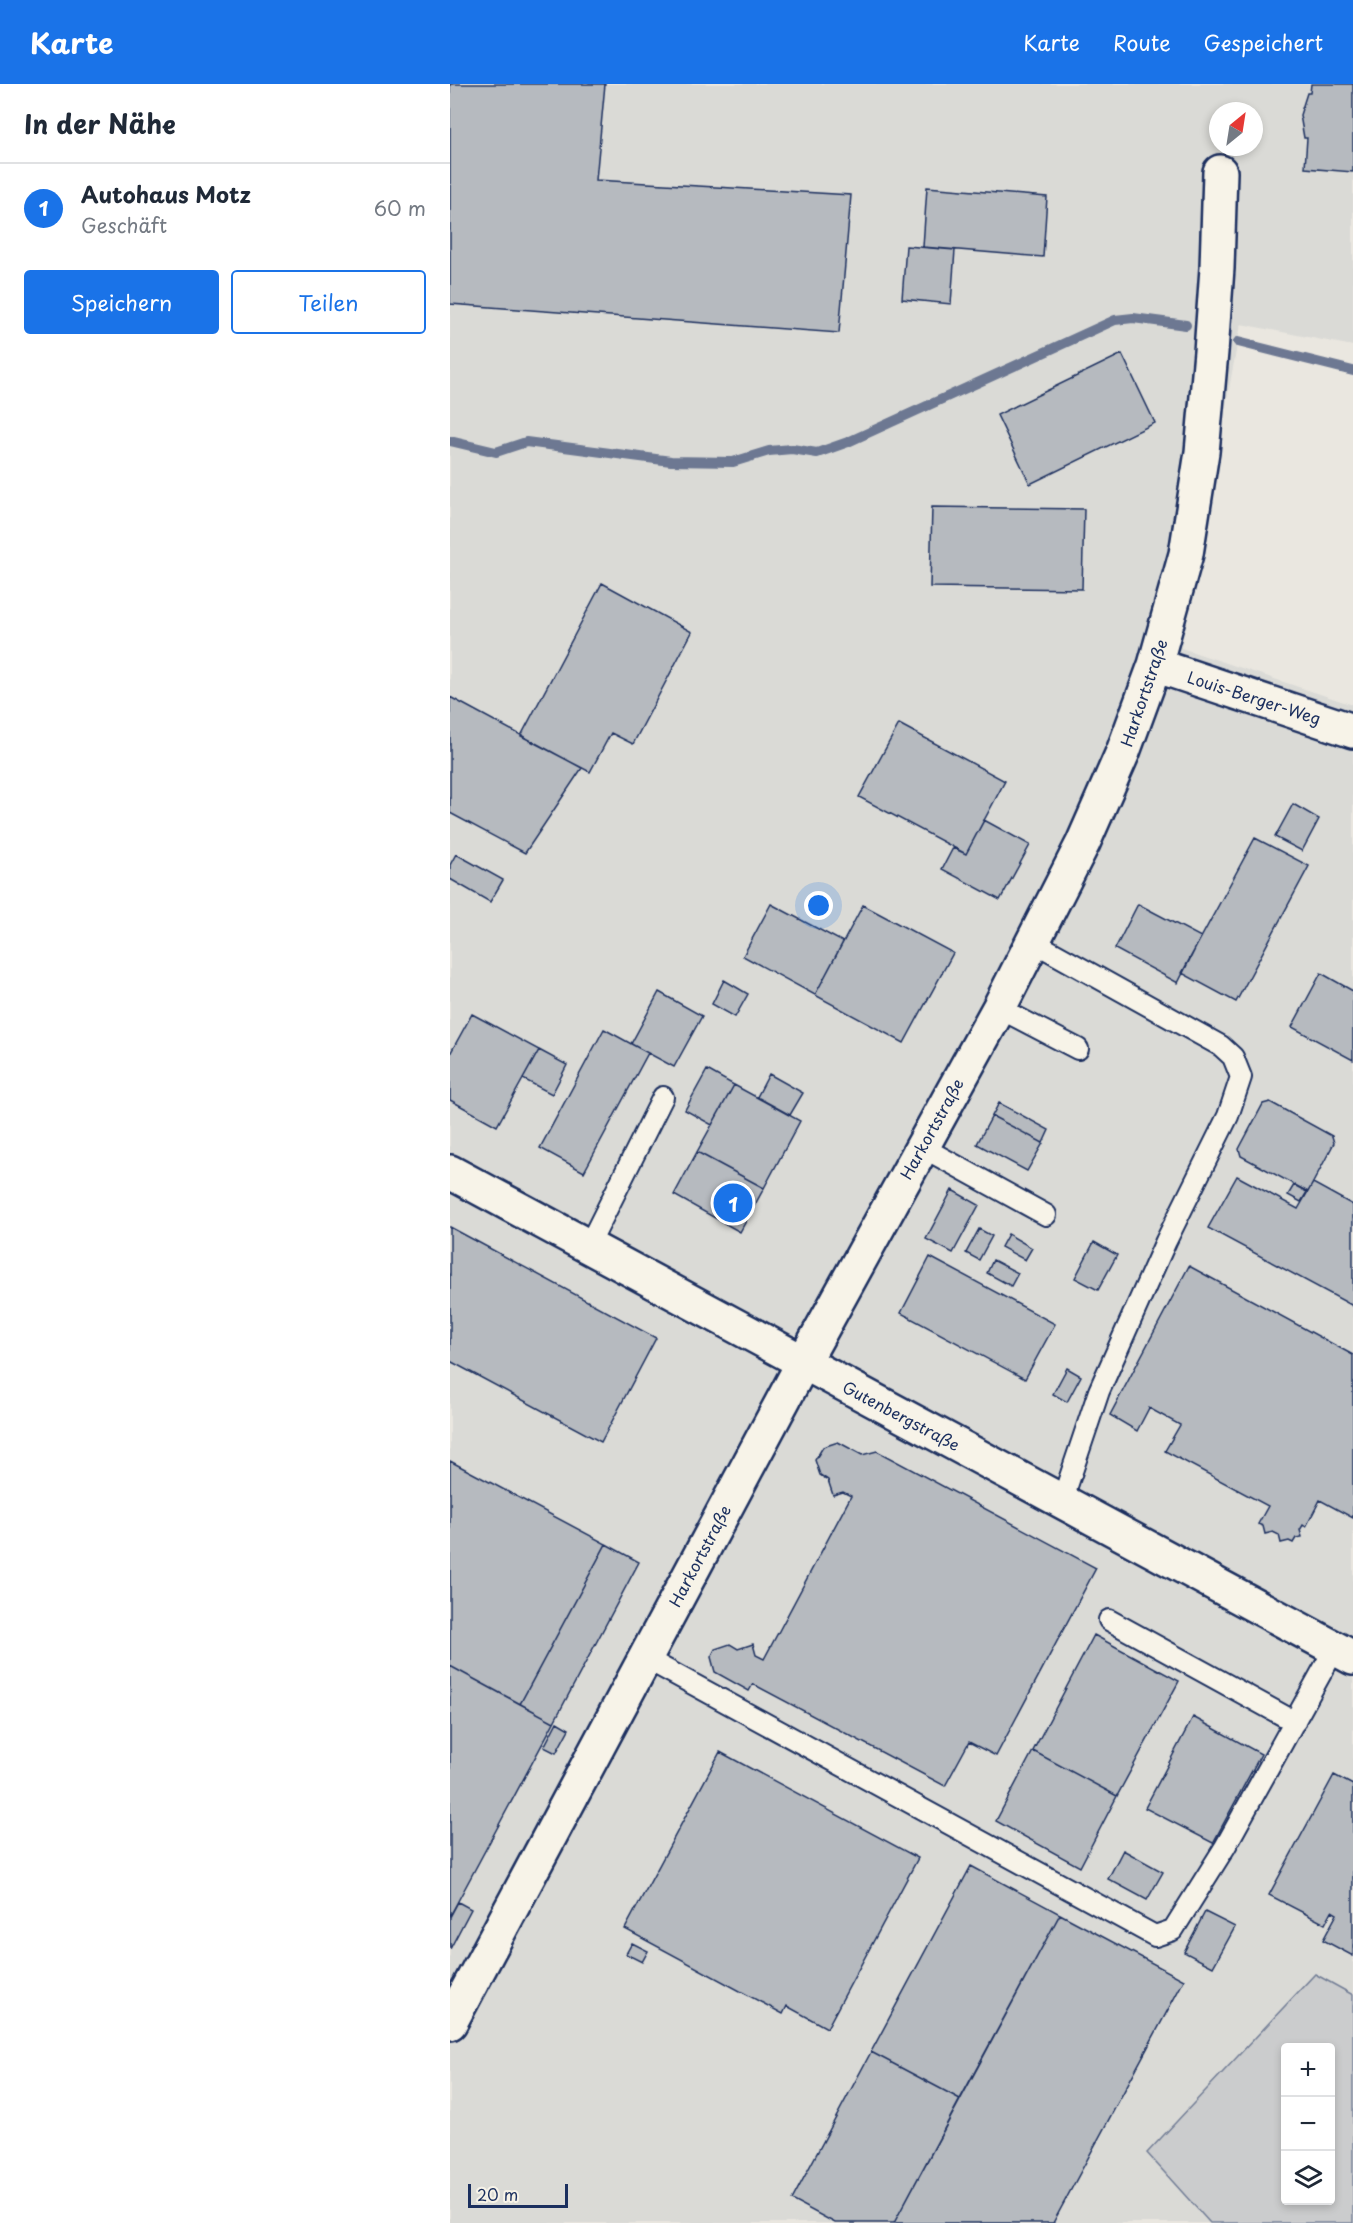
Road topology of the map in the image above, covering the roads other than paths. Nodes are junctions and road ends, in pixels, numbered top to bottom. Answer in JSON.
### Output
{"nodes":[{"id":1,"x":1220,"y":172,"type":"dead end"},
{"id":2,"x":1155,"y":665,"type":"junction"},
{"id":3,"x":1353,"y":731,"type":"edge"},
{"id":4,"x":1032,"y":941,"type":"junction"},
{"id":5,"x":999,"y":1008,"type":"junction"},
{"id":6,"x":1078,"y":1049,"type":"dead end"},
{"id":7,"x":663,"y":1097,"type":"dead end"},
{"id":8,"x":922,"y":1148,"type":"junction"},
{"id":9,"x":450,"y":1172,"type":"edge"},
{"id":10,"x":1046,"y":1215,"type":"dead end"},
{"id":11,"x":588,"y":1247,"type":"junction"},
{"id":12,"x":803,"y":1363,"type":"junction"},
{"id":13,"x":1062,"y":1501,"type":"junction"},
{"id":14,"x":1109,"y":1620,"type":"dead end"},
{"id":15,"x":1344,"y":1653,"type":"edge"},
{"id":16,"x":645,"y":1658,"type":"junction"},
{"id":17,"x":1295,"y":1722,"type":"junction"},
{"id":18,"x":450,"y":2023,"type":"edge"}],
"edges":[{"from":1,"to":2,"type":"street","name":"Harkortstraße"},
{"from":2,"to":3,"type":"street","name":"Louis-Berger-Weg"},
{"from":2,"to":4,"type":"street","name":"Harkortstraße"},
{"from":4,"to":5,"type":"street","name":"Harkortstraße"},
{"from":4,"to":13,"type":"lane"},
{"from":5,"to":6,"type":"lane"},
{"from":5,"to":8,"type":"street","name":"Harkortstraße"},
{"from":7,"to":11,"type":"lane"},
{"from":8,"to":10,"type":"lane"},
{"from":8,"to":12,"type":"street","name":"Harkortstraße"},
{"from":9,"to":11,"type":"street","name":"Gutenbergstraße"},
{"from":11,"to":12,"type":"street","name":"Gutenbergstraße"},
{"from":12,"to":13,"type":"street","name":"Gutenbergstraße"},
{"from":12,"to":16,"type":"street","name":"Harkortstraße"},
{"from":13,"to":15,"type":"street","name":"Gutenbergstraße"},
{"from":14,"to":17,"type":"lane"},
{"from":15,"to":17,"type":"lane"},
{"from":16,"to":17,"type":"lane"},
{"from":16,"to":18,"type":"street","name":"Harkortstraße"}]}
